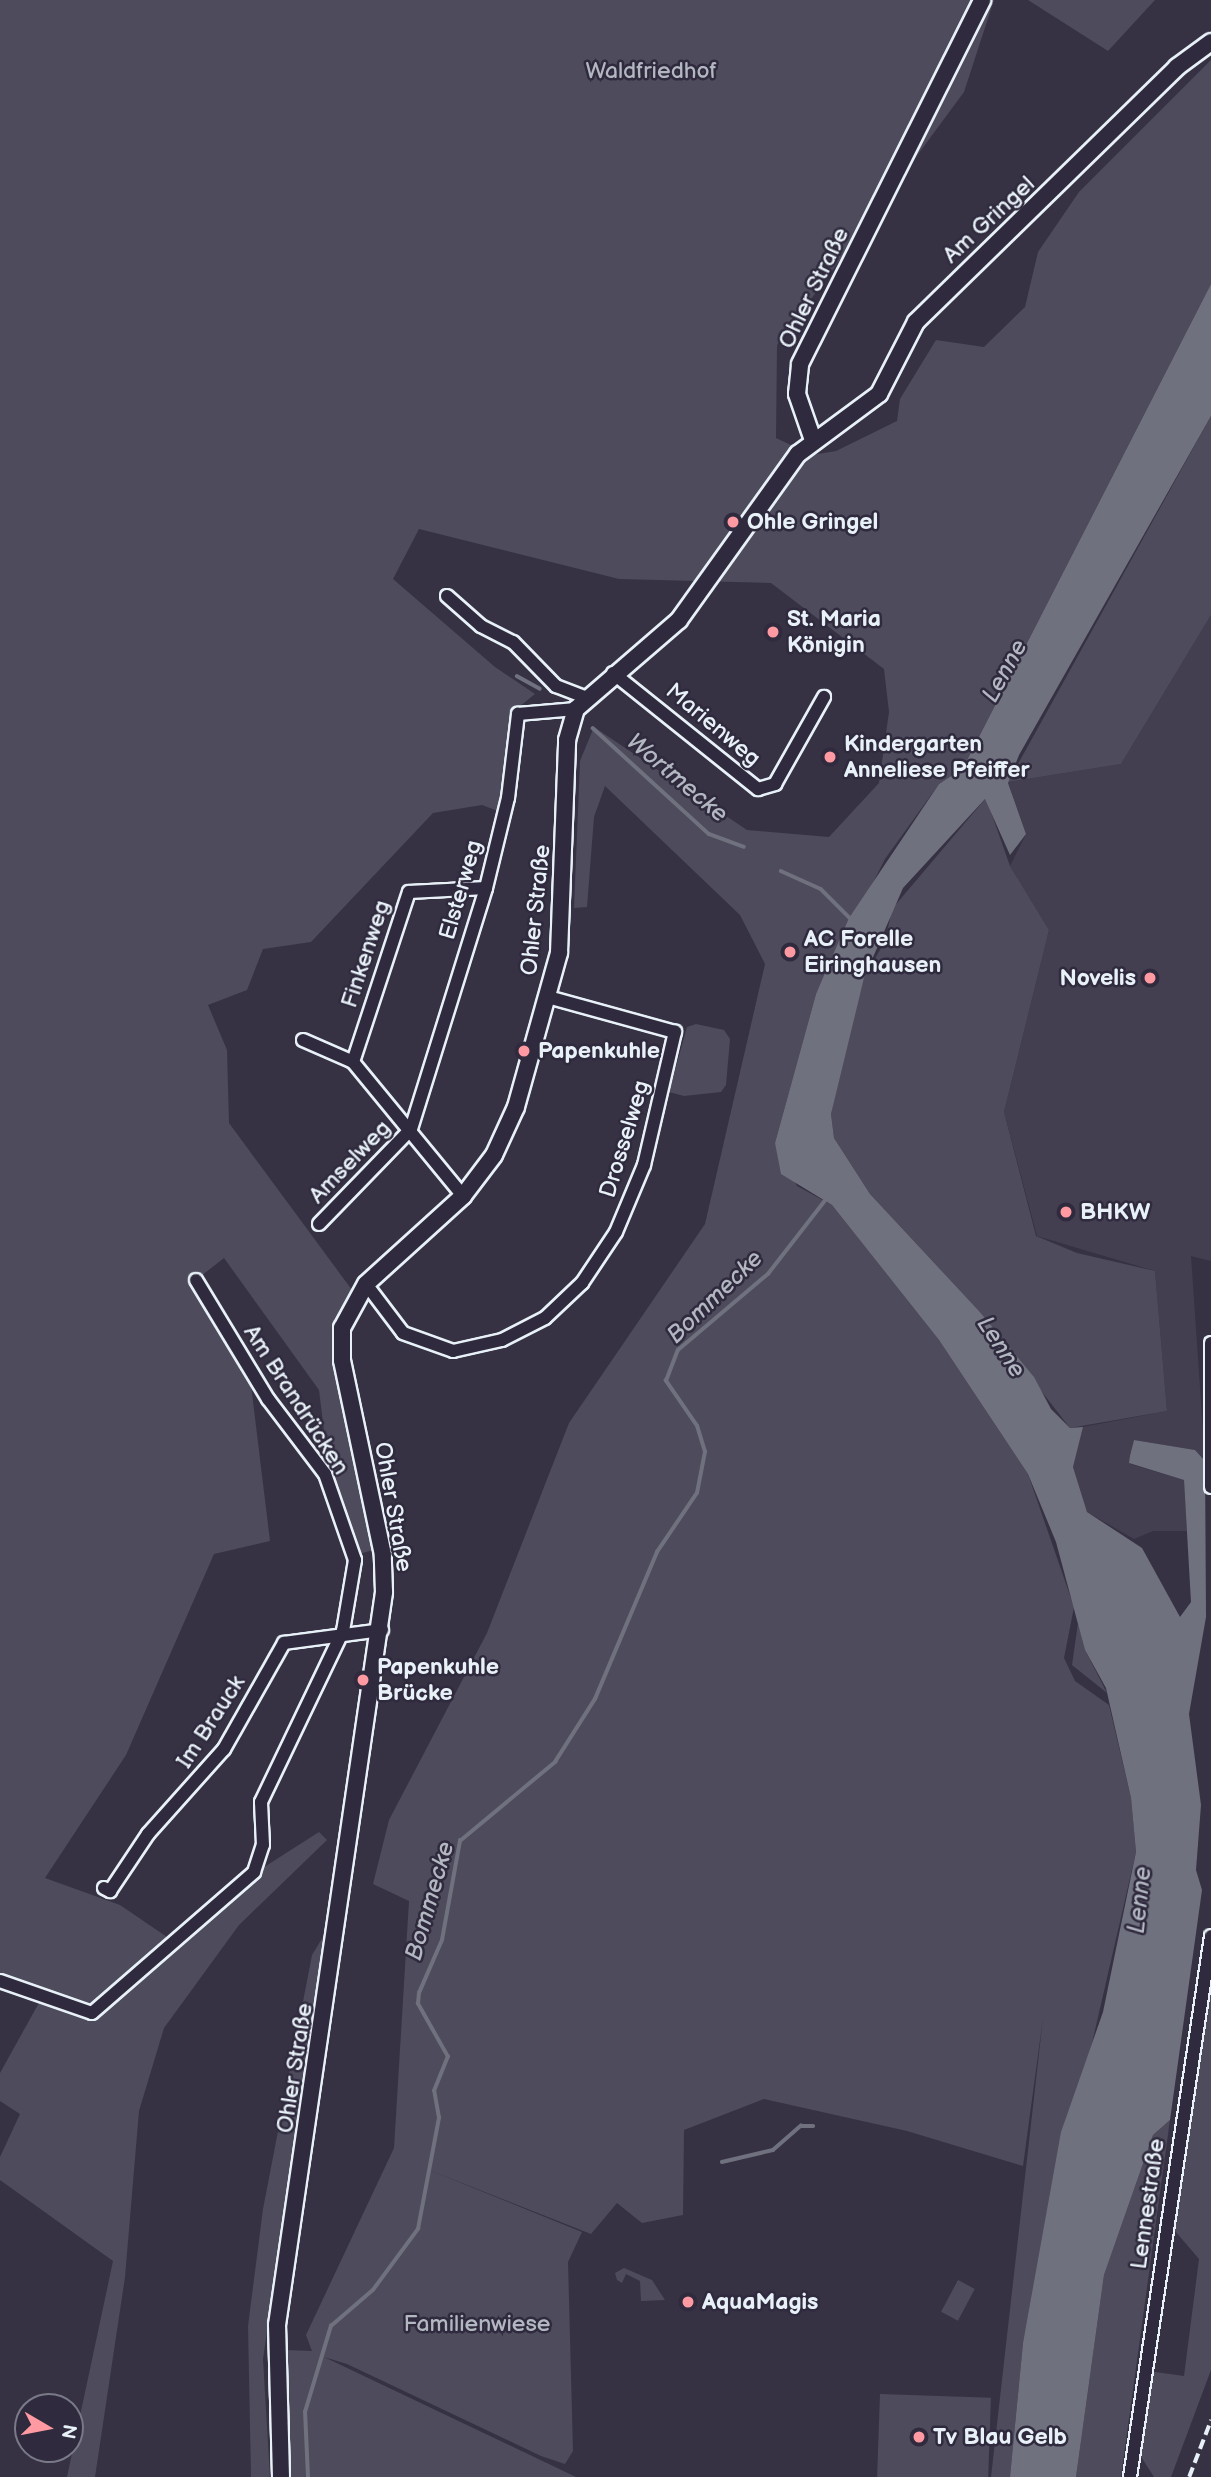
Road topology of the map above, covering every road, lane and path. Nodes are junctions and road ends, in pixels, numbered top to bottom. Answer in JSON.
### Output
{"nodes":[{"id":1,"x":982,"y":0,"type":"edge"},
{"id":2,"x":1211,"y":42,"type":"edge"},
{"id":3,"x":813,"y":440,"type":"junction"},
{"id":4,"x":447,"y":596,"type":"dead end"},
{"id":5,"x":613,"y":673,"type":"junction"},
{"id":6,"x":824,"y":697,"type":"dead end"},
{"id":7,"x":580,"y":703,"type":"junction"},
{"id":8,"x":486,"y":888,"type":"junction"},
{"id":9,"x":548,"y":997,"type":"junction"},
{"id":10,"x":303,"y":1040,"type":"dead end"},
{"id":11,"x":353,"y":1062,"type":"junction"},
{"id":12,"x":411,"y":1129,"type":"junction"},
{"id":13,"x":463,"y":1196,"type":"junction"},
{"id":14,"x":319,"y":1224,"type":"dead end"},
{"id":15,"x":195,"y":1280,"type":"dead end"},
{"id":16,"x":366,"y":1284,"type":"junction"},
{"id":17,"x":1211,"y":1343,"type":"edge"},
{"id":18,"x":1211,"y":1487,"type":"edge"},
{"id":19,"x":382,"y":1630,"type":"junction"},
{"id":20,"x":343,"y":1631,"type":"junction"},
{"id":21,"x":104,"y":1888,"type":"dead end"},
{"id":22,"x":1211,"y":1937,"type":"edge"},
{"id":23,"x":0,"y":1981,"type":"edge"},
{"id":24,"x":281,"y":2477,"type":"edge"},
{"id":25,"x":1130,"y":2477,"type":"edge"}],
"edges":[{"from":1,"to":3,"type":"street","name":"Ohler Straße"},
{"from":2,"to":3,"type":"street","name":"Am Gringel"},
{"from":3,"to":5,"type":"street"},
{"from":4,"to":7,"type":"street"},
{"from":5,"to":6,"type":"street","name":"Marienweg"},
{"from":5,"to":7,"type":"street"},
{"from":7,"to":8,"type":"street","name":"Elsterweg"},
{"from":7,"to":9,"type":"street","name":"Ohler Straße"},
{"from":8,"to":11,"type":"street","name":"Finkenweg"},
{"from":8,"to":12,"type":"street","name":"Elsterweg"},
{"from":9,"to":13,"type":"street","name":"Ohler Straße"},
{"from":9,"to":16,"type":"street","name":"Drosselweg"},
{"from":10,"to":11,"type":"street","name":"Amselweg"},
{"from":11,"to":12,"type":"street","name":"Amselweg"},
{"from":12,"to":13,"type":"street","name":"Amselweg"},
{"from":12,"to":14,"type":"street","name":"Amselweg"},
{"from":13,"to":16,"type":"street","name":"Ohler Straße"},
{"from":15,"to":20,"type":"street","name":"Am Brandrücken"},
{"from":16,"to":19,"type":"street","name":"Ohler Straße"},
{"from":17,"to":18,"type":"street"},
{"from":19,"to":20,"type":"street","name":"Im Brauck"},
{"from":19,"to":24,"type":"street","name":"Ohler Straße"},
{"from":20,"to":21,"type":"street","name":"Im Brauck"},
{"from":20,"to":23,"type":"street","name":"Am Brandrücken"},
{"from":22,"to":25,"type":"street","name":"Lennestraße"}]}
